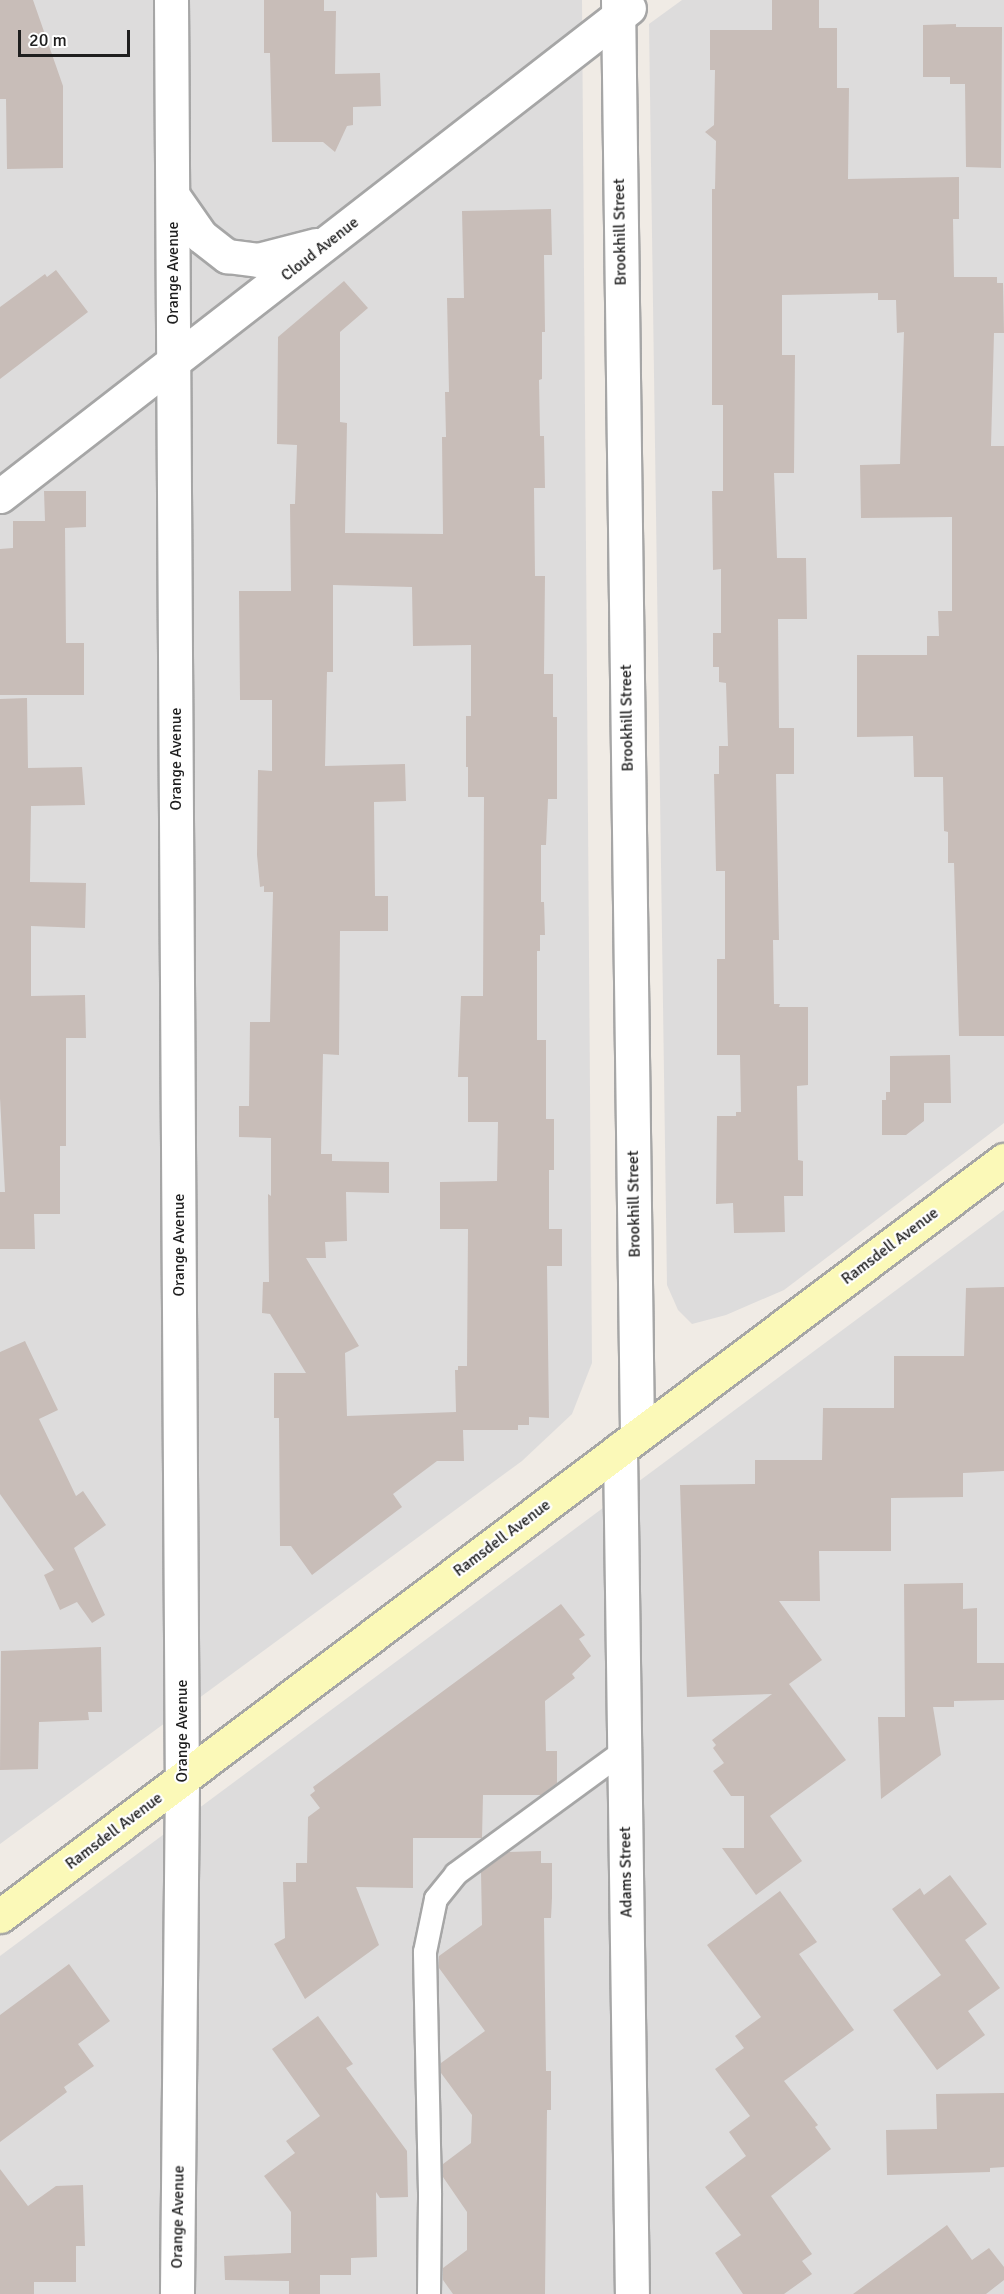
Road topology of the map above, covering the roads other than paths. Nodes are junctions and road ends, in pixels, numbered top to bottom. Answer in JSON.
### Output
{"nodes":[{"id":1,"x":171,"y":0,"type":"edge"},
{"id":2,"x":624,"y":6,"type":"edge"},
{"id":3,"x":173,"y":196,"type":"junction"},
{"id":4,"x":328,"y":242,"type":"junction"},
{"id":5,"x":174,"y":363,"type":"junction"},
{"id":6,"x":0,"y":496,"type":"edge"},
{"id":7,"x":1004,"y":1160,"type":"edge"},
{"id":8,"x":628,"y":1443,"type":"junction"},
{"id":9,"x":624,"y":1752,"type":"junction"},
{"id":10,"x":182,"y":1779,"type":"junction"},
{"id":11,"x":0,"y":1916,"type":"edge"},
{"id":12,"x":177,"y":2294,"type":"edge"},
{"id":13,"x":429,"y":2294,"type":"edge"},
{"id":14,"x":632,"y":2294,"type":"edge"}],
"edges":[{"from":1,"to":3,"type":"street","name":"Orange Avenue"},
{"from":2,"to":4,"type":"street","name":"Cloud Avenue"},
{"from":2,"to":8,"type":"street","name":"Brookhill Street"},
{"from":3,"to":4,"type":"street","name":"Orange Avenue"},
{"from":3,"to":5,"type":"street","name":"Orange Avenue"},
{"from":4,"to":5,"type":"street","name":"Cloud Avenue"},
{"from":5,"to":6,"type":"street","name":"Cloud Avenue"},
{"from":5,"to":10,"type":"street","name":"Orange Avenue"},
{"from":7,"to":8,"type":"street","name":"Ramsdell Avenue"},
{"from":8,"to":9,"type":"street","name":"Adams Street"},
{"from":8,"to":10,"type":"street","name":"Ramsdell Avenue"},
{"from":9,"to":13,"type":"lane"},
{"from":9,"to":14,"type":"street","name":"Adams Street"},
{"from":10,"to":11,"type":"street","name":"Ramsdell Avenue"},
{"from":10,"to":12,"type":"street","name":"Orange Avenue"}]}
